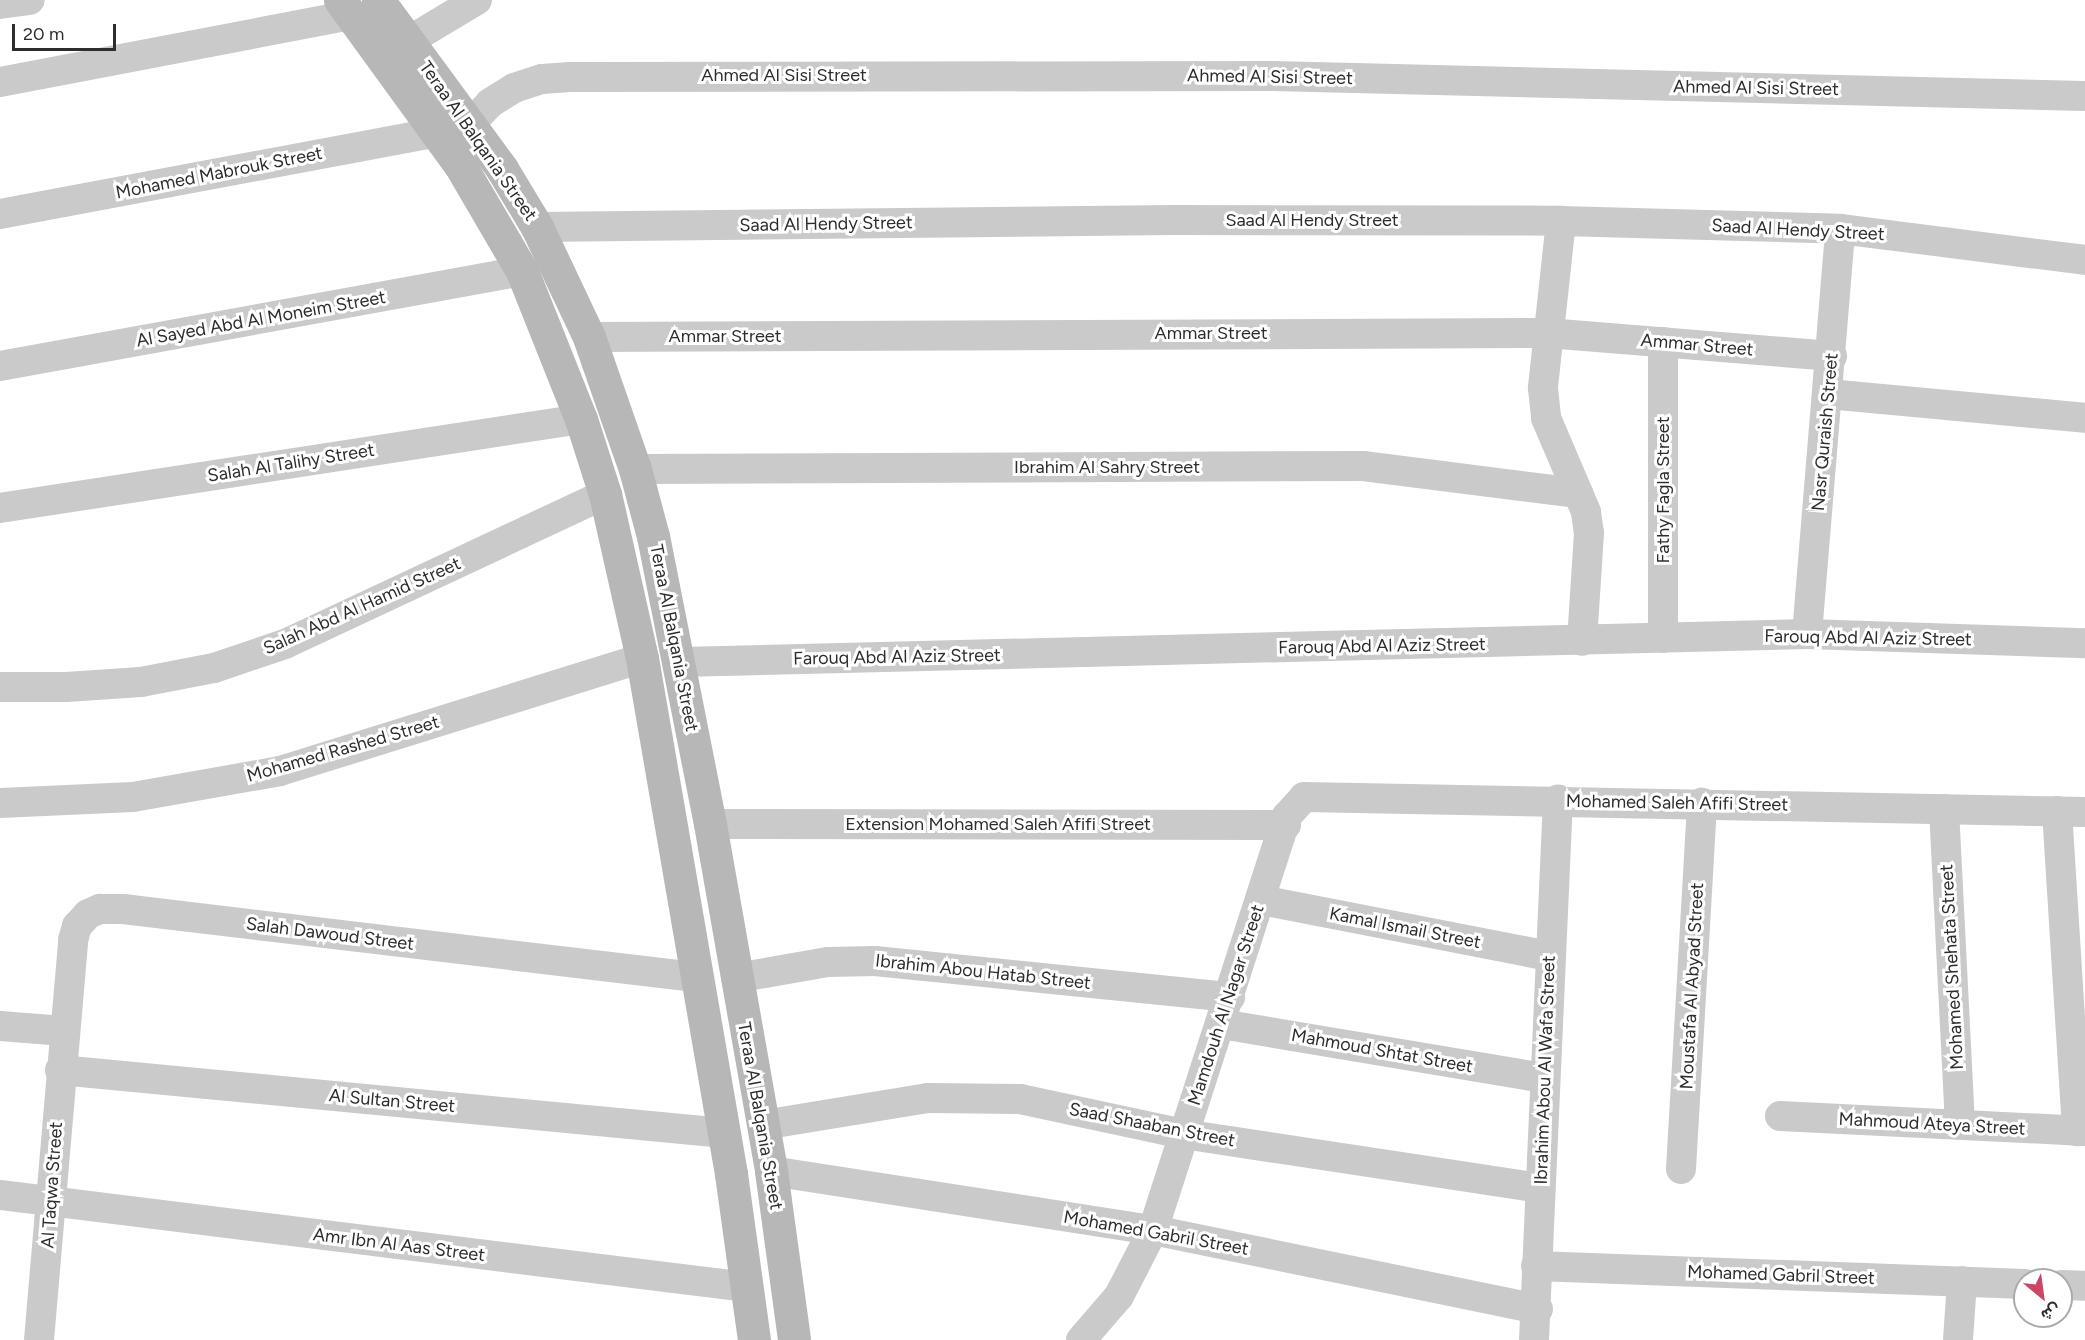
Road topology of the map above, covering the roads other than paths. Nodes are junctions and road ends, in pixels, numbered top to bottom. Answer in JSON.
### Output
{"nodes":[{"id":1,"x":30,"y":0,"type":"edge"},
{"id":2,"x":477,"y":0,"type":"edge"},
{"id":3,"x":0,"y":4,"type":"edge"},
{"id":4,"x":356,"y":5,"type":"edge"},
{"id":5,"x":395,"y":48,"type":"junction"},
{"id":6,"x":0,"y":82,"type":"edge"},
{"id":7,"x":2085,"y":96,"type":"edge"},
{"id":8,"x":470,"y":124,"type":"junction"},
{"id":9,"x":438,"y":132,"type":"junction"},
{"id":10,"x":0,"y":214,"type":"edge"},
{"id":11,"x":1561,"y":221,"type":"junction"},
{"id":12,"x":537,"y":227,"type":"junction"},
{"id":13,"x":1840,"y":229,"type":"junction"},
{"id":14,"x":2085,"y":260,"type":"edge"},
{"id":15,"x":522,"y":271,"type":"junction"},
{"id":16,"x":1547,"y":333,"type":"junction"},
{"id":17,"x":589,"y":338,"type":"junction"},
{"id":18,"x":1663,"y":342,"type":"junction"},
{"id":19,"x":1832,"y":356,"type":"junction"},
{"id":20,"x":0,"y":366,"type":"edge"},
{"id":21,"x":1828,"y":394,"type":"junction"},
{"id":22,"x":2085,"y":417,"type":"edge"},
{"id":23,"x":581,"y":418,"type":"junction"},
{"id":24,"x":635,"y":469,"type":"junction"},
{"id":25,"x":1578,"y":493,"type":"junction"},
{"id":26,"x":605,"y":494,"type":"junction"},
{"id":27,"x":0,"y":508,"type":"edge"},
{"id":28,"x":1807,"y":634,"type":"junction"},
{"id":29,"x":1663,"y":639,"type":"junction"},
{"id":30,"x":1582,"y":641,"type":"junction"},
{"id":31,"x":2085,"y":643,"type":"edge"},
{"id":32,"x":642,"y":658,"type":"junction"},
{"id":33,"x":680,"y":662,"type":"junction"},
{"id":34,"x":0,"y":687,"type":"edge"},
{"id":35,"x":1558,"y":800,"type":"junction"},
{"id":36,"x":0,"y":803,"type":"edge"},
{"id":37,"x":1702,"y":803,"type":"junction"},
{"id":38,"x":1944,"y":809,"type":"junction"},
{"id":39,"x":2071,"y":811,"type":"edge"},
{"id":40,"x":710,"y":824,"type":"junction"},
{"id":41,"x":1286,"y":825,"type":"junction"},
{"id":42,"x":1261,"y":900,"type":"junction"},
{"id":43,"x":1549,"y":956,"type":"junction"},
{"id":44,"x":695,"y":978,"type":"junction"},
{"id":45,"x":736,"y":978,"type":"junction"},
{"id":46,"x":1225,"y":1010,"type":"junction"},
{"id":47,"x":0,"y":1026,"type":"edge"},
{"id":48,"x":64,"y":1031,"type":"junction"},
{"id":49,"x":60,"y":1070,"type":"junction"},
{"id":50,"x":1544,"y":1078,"type":"junction"},
{"id":51,"x":1780,"y":1116,"type":"dead end"},
{"id":52,"x":763,"y":1125,"type":"junction"},
{"id":53,"x":1960,"y":1125,"type":"junction"},
{"id":54,"x":2081,"y":1131,"type":"edge"},
{"id":55,"x":724,"y":1132,"type":"junction"},
{"id":56,"x":1183,"y":1134,"type":"junction"},
{"id":57,"x":1682,"y":1168,"type":"dead end"},
{"id":58,"x":771,"y":1171,"type":"junction"},
{"id":59,"x":1540,"y":1188,"type":"junction"},
{"id":60,"x":0,"y":1195,"type":"edge"},
{"id":61,"x":51,"y":1202,"type":"junction"},
{"id":62,"x":1153,"y":1230,"type":"junction"},
{"id":63,"x":1536,"y":1266,"type":"junction"},
{"id":64,"x":1962,"y":1281,"type":"junction"},
{"id":65,"x":2013,"y":1283,"type":"edge"},
{"id":66,"x":747,"y":1287,"type":"junction"},
{"id":67,"x":1538,"y":1309,"type":"junction"},
{"id":68,"x":39,"y":1340,"type":"edge"},
{"id":69,"x":754,"y":1340,"type":"edge"},
{"id":70,"x":794,"y":1340,"type":"edge"},
{"id":71,"x":1081,"y":1340,"type":"edge"},
{"id":72,"x":1534,"y":1340,"type":"edge"},
{"id":73,"x":1958,"y":1340,"type":"edge"}],
"edges":[{"from":1,"to":3,"type":"street"},
{"from":2,"to":5,"type":"street"},
{"from":4,"to":5,"type":"street","name":"Teraa Al Balqania Street"},
{"from":4,"to":6,"type":"street"},
{"from":5,"to":8,"type":"street","name":"Teraa Al Balqania Street"},
{"from":5,"to":9,"type":"street","name":"Teraa Al Balqania Street"},
{"from":7,"to":8,"type":"street","name":"Ahmed Al Sisi Street"},
{"from":8,"to":12,"type":"street","name":"Teraa Al Balqania Street"},
{"from":9,"to":10,"type":"street","name":"Mohamed Mabrouk Street"},
{"from":9,"to":15,"type":"street","name":"Teraa Al Balqania Street"},
{"from":11,"to":12,"type":"street","name":"Saad Al Hendy Street"},
{"from":11,"to":13,"type":"street","name":"Saad Al Hendy Street"},
{"from":11,"to":16,"type":"street"},
{"from":12,"to":17,"type":"street","name":"Teraa Al Balqania Street"},
{"from":13,"to":14,"type":"street","name":"Saad Al Hendy Street"},
{"from":13,"to":19,"type":"street","name":"Nasr Quraish Street"},
{"from":15,"to":20,"type":"street","name":"Al Sayed Abd Al Moneim Street"},
{"from":15,"to":23,"type":"street","name":"Teraa Al Balqania Street"},
{"from":16,"to":17,"type":"street","name":"Ammar Street"},
{"from":16,"to":18,"type":"street","name":"Ammar Street"},
{"from":16,"to":25,"type":"street"},
{"from":17,"to":24,"type":"street","name":"Teraa Al Balqania Street"},
{"from":18,"to":19,"type":"street","name":"Ammar Street"},
{"from":18,"to":29,"type":"street","name":"Fathy Fagla Street"},
{"from":19,"to":21,"type":"street","name":"Nasr Quraish Street"},
{"from":21,"to":22,"type":"street"},
{"from":21,"to":28,"type":"street","name":"Nasr Quraish Street"},
{"from":23,"to":26,"type":"street","name":"Teraa Al Balqania Street"},
{"from":23,"to":27,"type":"street","name":"Salah Al Talihy Street"},
{"from":24,"to":25,"type":"street","name":"Ibrahim Al Sahry Street"},
{"from":24,"to":33,"type":"street","name":"Teraa Al Balqania Street"},
{"from":25,"to":30,"type":"street"},
{"from":26,"to":32,"type":"street","name":"Teraa Al Balqania Street"},
{"from":26,"to":34,"type":"street","name":"Salah Abd Al Hamid Street"},
{"from":28,"to":29,"type":"street","name":"Farouq Abd Al Aziz Street"},
{"from":28,"to":31,"type":"street","name":"Farouq Abd Al Aziz Street"},
{"from":29,"to":30,"type":"street","name":"Farouq Abd Al Aziz Street"},
{"from":30,"to":33,"type":"street","name":"Farouq Abd Al Aziz Street"},
{"from":32,"to":36,"type":"street","name":"Mohamed Rashed Street"},
{"from":32,"to":44,"type":"street","name":"Teraa Al Balqania Street"},
{"from":33,"to":40,"type":"street","name":"Teraa Al Balqania Street"},
{"from":35,"to":37,"type":"street","name":"Mohamed Saleh Afifi Street"},
{"from":35,"to":41,"type":"street","name":"Mohamed Saleh Afifi Street"},
{"from":35,"to":43,"type":"street","name":"Ibrahim Abou Al Wafa Street"},
{"from":37,"to":38,"type":"street","name":"Mohamed Saleh Afifi Street"},
{"from":37,"to":57,"type":"street","name":"Moustafa Al Abyad Street"},
{"from":38,"to":39,"type":"street","name":"Mohamed Saleh Afifi Street"},
{"from":38,"to":53,"type":"street","name":"Mohamed Shehata Street"},
{"from":39,"to":54,"type":"street"},
{"from":40,"to":41,"type":"street","name":"Extension Mohamed Saleh Afifi Street"},
{"from":40,"to":45,"type":"street","name":"Teraa Al Balqania Street"},
{"from":41,"to":42,"type":"street","name":"Mamdouh Al Nagar Street"},
{"from":42,"to":43,"type":"street","name":"Kamal Ismail Street"},
{"from":42,"to":46,"type":"street","name":"Mamdouh Al Nagar Street"},
{"from":43,"to":50,"type":"street","name":"Ibrahim Abou Al Wafa Street"},
{"from":44,"to":48,"type":"street","name":"Salah Dawoud Street"},
{"from":44,"to":55,"type":"street","name":"Teraa Al Balqania Street"},
{"from":45,"to":46,"type":"street","name":"Ibrahim Abou Hatab Street"},
{"from":45,"to":52,"type":"street","name":"Teraa Al Balqania Street"},
{"from":46,"to":50,"type":"street","name":"Mahmoud Shtat Street"},
{"from":46,"to":56,"type":"street","name":"Mamdouh Al Nagar Street"},
{"from":47,"to":48,"type":"street"},
{"from":48,"to":49,"type":"street","name":"Al Taqwa Street"},
{"from":49,"to":55,"type":"street","name":"Al Sultan Street"},
{"from":49,"to":61,"type":"street","name":"Al Taqwa Street"},
{"from":50,"to":59,"type":"street","name":"Ibrahim Abou Al Wafa Street"},
{"from":51,"to":53,"type":"street","name":"Mahmoud Ateya Street"},
{"from":52,"to":56,"type":"street","name":"Saad Shaaban Street"},
{"from":52,"to":58,"type":"street","name":"Teraa Al Balqania Street"},
{"from":53,"to":54,"type":"street","name":"Mahmoud Ateya Street"},
{"from":55,"to":66,"type":"street","name":"Teraa Al Balqania Street"},
{"from":56,"to":59,"type":"street","name":"Saad Shaaban Street"},
{"from":56,"to":62,"type":"street","name":"Mamdouh Al Nagar Street"},
{"from":58,"to":62,"type":"street","name":"Mohamed Gabril Street"},
{"from":58,"to":70,"type":"street","name":"Teraa Al Balqania Street"},
{"from":59,"to":63,"type":"street","name":"Ibrahim Abou Al Wafa Street"},
{"from":60,"to":61,"type":"street","name":"Amr Ibn Al Aas Street"},
{"from":61,"to":66,"type":"street","name":"Amr Ibn Al Aas Street"},
{"from":61,"to":68,"type":"street","name":"Al Taqwa Street"},
{"from":62,"to":67,"type":"street","name":"Mohamed Gabril Street"},
{"from":62,"to":71,"type":"street","name":"Mamdouh Al Nagar Street"},
{"from":63,"to":64,"type":"street","name":"Mohamed Gabril Street"},
{"from":63,"to":67,"type":"street","name":"Ibrahim Abou Al Wafa Street"},
{"from":64,"to":65,"type":"street","name":"Mohamed Gabril Street"},
{"from":64,"to":73,"type":"street"},
{"from":66,"to":69,"type":"street","name":"Teraa Al Balqania Street"},
{"from":67,"to":72,"type":"street","name":"Ibrahim Abou Al Wafa Street"}]}
